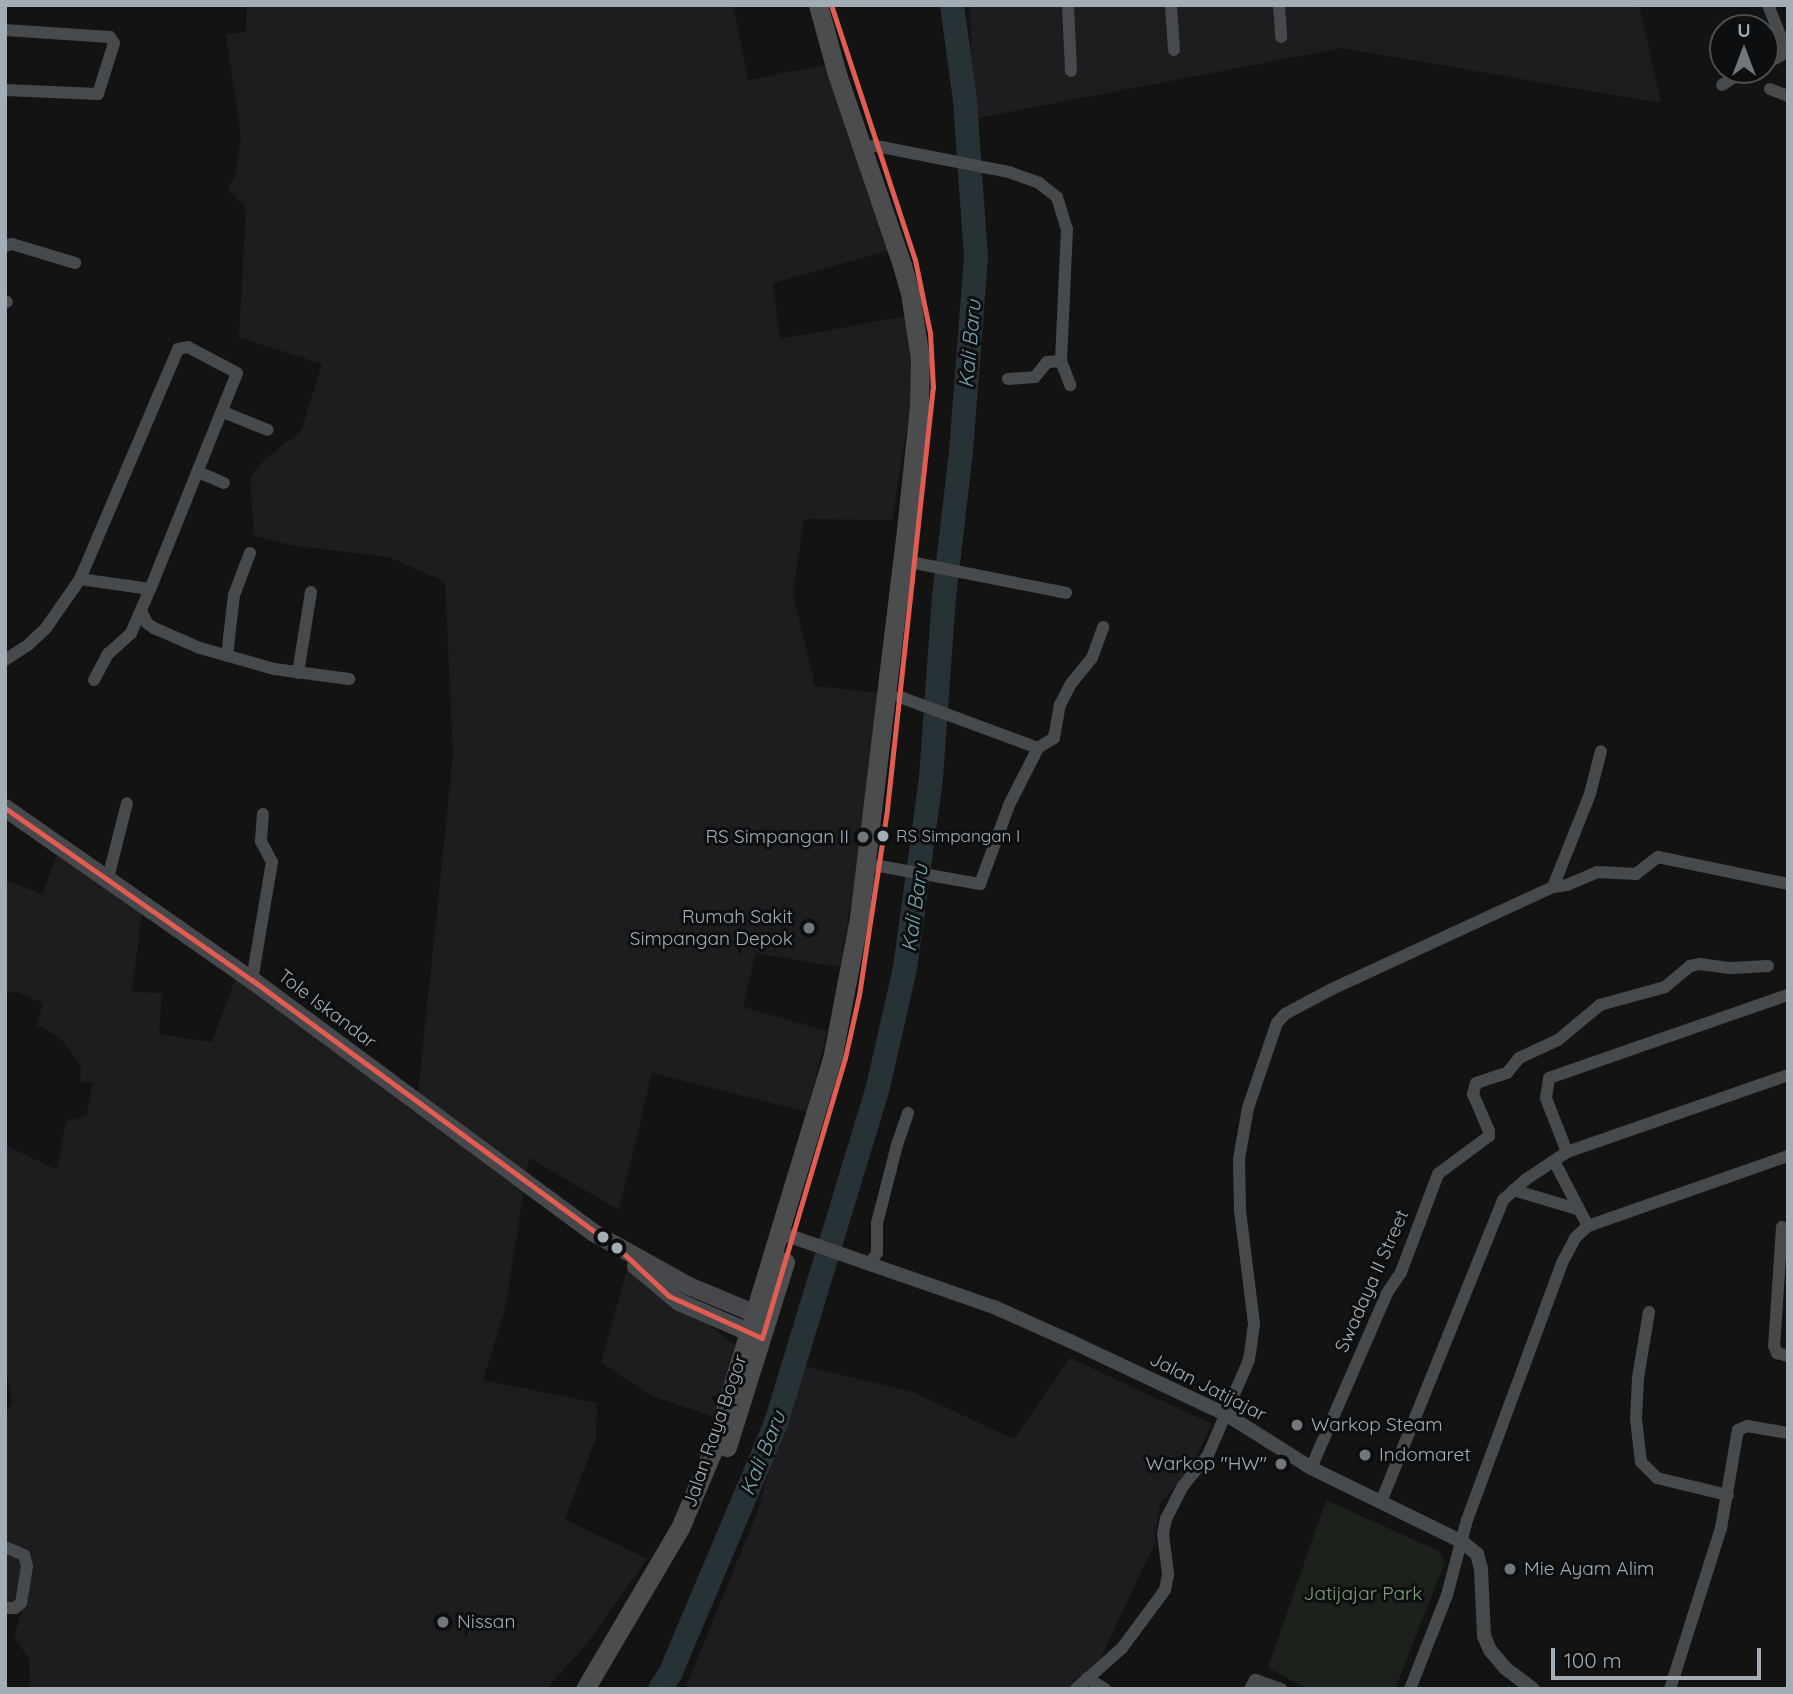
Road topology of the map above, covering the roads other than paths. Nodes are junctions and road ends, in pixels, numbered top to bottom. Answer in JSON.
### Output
{"nodes":[{"id":1,"x":818,"y":5,"type":"edge"},
{"id":2,"x":831,"y":5,"type":"edge"},
{"id":3,"x":1068,"y":5,"type":"edge"},
{"id":4,"x":1171,"y":5,"type":"edge"},
{"id":5,"x":1279,"y":5,"type":"edge"},
{"id":6,"x":1768,"y":5,"type":"edge"},
{"id":7,"x":5,"y":30,"type":"edge"},
{"id":8,"x":1281,"y":37,"type":"dead end"},
{"id":9,"x":1174,"y":50,"type":"dead end"},
{"id":10,"x":1787,"y":52,"type":"edge"},
{"id":11,"x":1071,"y":71,"type":"dead end"},
{"id":12,"x":1770,"y":89,"type":"dead end"},
{"id":13,"x":5,"y":90,"type":"edge"},
{"id":14,"x":1788,"y":96,"type":"edge"},
{"id":15,"x":869,"y":146,"type":"junction"},
{"id":16,"x":5,"y":246,"type":"edge"},
{"id":17,"x":75,"y":263,"type":"dead end"},
{"id":18,"x":1061,"y":361,"type":"junction"},
{"id":19,"x":1008,"y":379,"type":"dead end"},
{"id":20,"x":1070,"y":385,"type":"dead end"},
{"id":21,"x":223,"y":412,"type":"junction"},
{"id":22,"x":268,"y":430,"type":"dead end"},
{"id":23,"x":198,"y":472,"type":"junction"},
{"id":24,"x":224,"y":483,"type":"dead end"},
{"id":25,"x":250,"y":552,"type":"dead end"},
{"id":26,"x":915,"y":563,"type":"junction"},
{"id":27,"x":80,"y":579,"type":"junction"},
{"id":28,"x":150,"y":589,"type":"junction"},
{"id":29,"x":311,"y":592,"type":"dead end"},
{"id":30,"x":1066,"y":593,"type":"dead end"},
{"id":31,"x":142,"y":613,"type":"junction"},
{"id":32,"x":1103,"y":626,"type":"dead end"},
{"id":33,"x":227,"y":656,"type":"junction"},
{"id":34,"x":5,"y":660,"type":"edge"},
{"id":35,"x":298,"y":673,"type":"junction"},
{"id":36,"x":349,"y":679,"type":"dead end"},
{"id":37,"x":94,"y":680,"type":"dead end"},
{"id":38,"x":909,"y":700,"type":"junction"},
{"id":39,"x":1038,"y":748,"type":"junction"},
{"id":40,"x":1601,"y":751,"type":"dead end"},
{"id":41,"x":127,"y":803,"type":"dead end"},
{"id":42,"x":5,"y":808,"type":"edge"},
{"id":43,"x":263,"y":814,"type":"dead end"},
{"id":44,"x":888,"y":867,"type":"junction"},
{"id":45,"x":108,"y":878,"type":"junction"},
{"id":46,"x":1788,"y":884,"type":"edge"},
{"id":47,"x":1553,"y":887,"type":"junction"},
{"id":48,"x":1768,"y":966,"type":"dead end"},
{"id":49,"x":253,"y":980,"type":"junction"},
{"id":50,"x":1788,"y":995,"type":"edge"},
{"id":51,"x":1788,"y":1075,"type":"edge"},
{"id":52,"x":908,"y":1113,"type":"dead end"},
{"id":53,"x":1567,"y":1152,"type":"junction"},
{"id":54,"x":1788,"y":1156,"type":"edge"},
{"id":55,"x":1554,"y":1161,"type":"junction"},
{"id":56,"x":1513,"y":1190,"type":"junction"},
{"id":57,"x":1577,"y":1209,"type":"junction"},
{"id":58,"x":1588,"y":1226,"type":"junction"},
{"id":59,"x":1782,"y":1227,"type":"dead end"},
{"id":60,"x":794,"y":1238,"type":"junction"},
{"id":61,"x":870,"y":1263,"type":"junction"},
{"id":62,"x":1649,"y":1312,"type":"dead end"},
{"id":63,"x":759,"y":1326,"type":"junction"},
{"id":64,"x":1788,"y":1356,"type":"edge"},
{"id":65,"x":1227,"y":1415,"type":"junction"},
{"id":66,"x":1788,"y":1433,"type":"edge"},
{"id":67,"x":1311,"y":1468,"type":"junction"},
{"id":68,"x":1728,"y":1495,"type":"junction"},
{"id":69,"x":1381,"y":1502,"type":"junction"},
{"id":70,"x":1461,"y":1541,"type":"junction"},
{"id":71,"x":5,"y":1547,"type":"edge"},
{"id":72,"x":9,"y":1608,"type":"edge"},
{"id":73,"x":1087,"y":1678,"type":"junction"},
{"id":74,"x":585,"y":1689,"type":"edge"},
{"id":75,"x":599,"y":1689,"type":"edge"},
{"id":76,"x":1076,"y":1689,"type":"edge"},
{"id":77,"x":1105,"y":1689,"type":"edge"},
{"id":78,"x":1250,"y":1689,"type":"edge"},
{"id":79,"x":1280,"y":1689,"type":"edge"},
{"id":80,"x":1410,"y":1689,"type":"edge"},
{"id":81,"x":1533,"y":1689,"type":"edge"},
{"id":82,"x":1670,"y":1689,"type":"edge"}],
"edges":[{"from":1,"to":15,"type":"highway","name":"Jalan Raya Bogor"},
{"from":2,"to":15,"type":"highway","name":"Jalan Raya Bogor"},
{"from":3,"to":11,"type":"street"},
{"from":4,"to":9,"type":"street"},
{"from":5,"to":8,"type":"street"},
{"from":6,"to":10,"type":"street"},
{"from":7,"to":13,"type":"street"},
{"from":12,"to":14,"type":"street"},
{"from":15,"to":18,"type":"street"},
{"from":15,"to":26,"type":"highway","name":"Jalan Raya Bogor"},
{"from":15,"to":60,"type":"highway","name":"Jalan Raya Bogor"},
{"from":16,"to":17,"type":"street"},
{"from":18,"to":19,"type":"street"},
{"from":18,"to":20,"type":"street"},
{"from":21,"to":22,"type":"street"},
{"from":21,"to":23,"type":"street"},
{"from":21,"to":27,"type":"street"},
{"from":23,"to":24,"type":"street"},
{"from":23,"to":28,"type":"street"},
{"from":25,"to":33,"type":"street"},
{"from":26,"to":30,"type":"street"},
{"from":26,"to":38,"type":"highway","name":"Jalan Raya Bogor"},
{"from":27,"to":28,"type":"street"},
{"from":27,"to":34,"type":"street"},
{"from":28,"to":31,"type":"street"},
{"from":29,"to":35,"type":"street"},
{"from":31,"to":33,"type":"street"},
{"from":31,"to":37,"type":"street"},
{"from":32,"to":39,"type":"street"},
{"from":33,"to":35,"type":"street"},
{"from":35,"to":36,"type":"street"},
{"from":38,"to":39,"type":"street"},
{"from":38,"to":44,"type":"highway","name":"Jalan Raya Bogor"},
{"from":39,"to":44,"type":"street"},
{"from":40,"to":47,"type":"street"},
{"from":41,"to":45,"type":"street"},
{"from":42,"to":45,"type":"main road","name":"Tole Iskandar"},
{"from":43,"to":49,"type":"street"},
{"from":44,"to":60,"type":"highway","name":"Jalan Raya Bogor"},
{"from":45,"to":49,"type":"main road","name":"Tole Iskandar"},
{"from":46,"to":47,"type":"street"},
{"from":47,"to":65,"type":"street"},
{"from":48,"to":67,"type":"street","name":"Swadaya II Street"},
{"from":49,"to":63,"type":"main road","name":"Tole Iskandar"},
{"from":50,"to":53,"type":"street"},
{"from":51,"to":53,"type":"street"},
{"from":52,"to":61,"type":"street"},
{"from":53,"to":55,"type":"street"},
{"from":54,"to":58,"type":"street"},
{"from":55,"to":56,"type":"street"},
{"from":55,"to":57,"type":"street"},
{"from":56,"to":57,"type":"street"},
{"from":56,"to":69,"type":"street"},
{"from":57,"to":58,"type":"street"},
{"from":58,"to":70,"type":"street"},
{"from":59,"to":64,"type":"street"},
{"from":60,"to":61,"type":"street","name":"Jalan Jatijajar"},
{"from":60,"to":63,"type":"highway","name":"Jalan Raya Bogor"},
{"from":61,"to":65,"type":"street","name":"Jalan Jatijajar"},
{"from":62,"to":68,"type":"street"},
{"from":63,"to":74,"type":"highway","name":"Jalan Raya Bogor"},
{"from":63,"to":75,"type":"highway","name":"Jalan Raya Bogor"},
{"from":65,"to":67,"type":"street","name":"Jalan Jatijajar"},
{"from":65,"to":73,"type":"street"},
{"from":66,"to":68,"type":"street"},
{"from":67,"to":69,"type":"street","name":"Jalan Jatijajar"},
{"from":68,"to":82,"type":"street"},
{"from":69,"to":70,"type":"street","name":"Jalan Jatijajar"},
{"from":70,"to":80,"type":"street"},
{"from":70,"to":81,"type":"street"},
{"from":71,"to":72,"type":"street"},
{"from":73,"to":76,"type":"street"},
{"from":73,"to":77,"type":"street"},
{"from":78,"to":79,"type":"street"}]}
